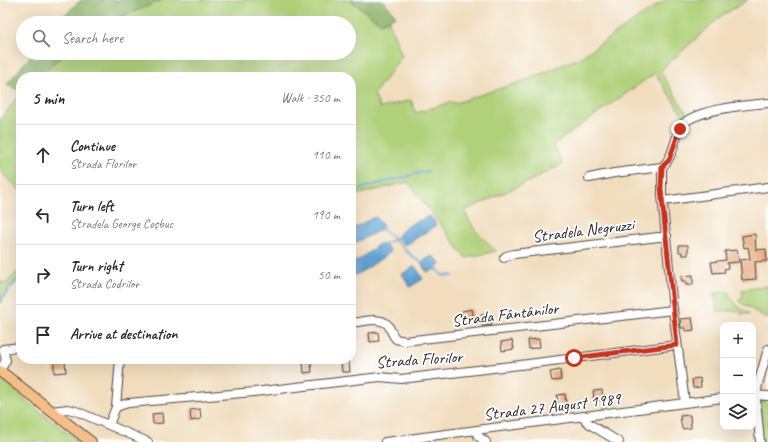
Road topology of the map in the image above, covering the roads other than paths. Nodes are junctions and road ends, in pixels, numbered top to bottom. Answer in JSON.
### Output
{"nodes":[{"id":1,"x":768,"y":103,"type":"edge"},
{"id":2,"x":662,"y":167,"type":"junction"},
{"id":3,"x":589,"y":178,"type":"dead end"},
{"id":4,"x":768,"y":187,"type":"edge"},
{"id":5,"x":663,"y":201,"type":"junction"},
{"id":6,"x":667,"y":236,"type":"junction"},
{"id":7,"x":504,"y":258,"type":"dead end"},
{"id":8,"x":673,"y":310,"type":"junction"},
{"id":9,"x":356,"y":322,"type":"edge"},
{"id":10,"x":677,"y":345,"type":"junction"},
{"id":11,"x":16,"y":348,"type":"edge"},
{"id":12,"x":768,"y":349,"type":"edge"},
{"id":13,"x":120,"y":364,"type":"edge"},
{"id":14,"x":0,"y":371,"type":"edge"},
{"id":15,"x":756,"y":391,"type":"edge"},
{"id":16,"x":756,"y":394,"type":"edge"},
{"id":17,"x":768,"y":396,"type":"edge"},
{"id":18,"x":720,"y":398,"type":"edge"},
{"id":19,"x":685,"y":404,"type":"junction"},
{"id":20,"x":756,"y":406,"type":"edge"},
{"id":21,"x":116,"y":407,"type":"junction"},
{"id":22,"x":52,"y":411,"type":"junction"},
{"id":23,"x":582,"y":417,"type":"junction"},
{"id":24,"x":109,"y":425,"type":"junction"},
{"id":25,"x":476,"y":430,"type":"junction"},
{"id":26,"x":92,"y":442,"type":"edge"},
{"id":27,"x":148,"y":442,"type":"edge"},
{"id":28,"x":385,"y":442,"type":"edge"},
{"id":29,"x":486,"y":442,"type":"edge"},
{"id":30,"x":618,"y":442,"type":"edge"},
{"id":31,"x":760,"y":442,"type":"edge"}],
"edges":[{"from":1,"to":2,"type":"street"},
{"from":2,"to":3,"type":"street"},
{"from":2,"to":5,"type":"street"},
{"from":4,"to":5,"type":"street"},
{"from":5,"to":6,"type":"street"},
{"from":6,"to":7,"type":"street","name":"Stradela Negruzzi"},
{"from":6,"to":8,"type":"street"},
{"from":8,"to":9,"type":"street","name":"Strada Fântânilor"},
{"from":8,"to":10,"type":"street"},
{"from":10,"to":19,"type":"street"},
{"from":10,"to":21,"type":"street","name":"Strada Florilor"},
{"from":11,"to":14,"type":"street"},
{"from":12,"to":15,"type":"street"},
{"from":13,"to":21,"type":"street"},
{"from":14,"to":22,"type":"main road"},
{"from":16,"to":17,"type":"street"},
{"from":18,"to":19,"type":"street","name":"Strada 27 August 1989"},
{"from":19,"to":23,"type":"street","name":"Strada 27 August 1989"},
{"from":20,"to":31,"type":"street"},
{"from":21,"to":24,"type":"street"},
{"from":22,"to":24,"type":"street"},
{"from":22,"to":26,"type":"main road"},
{"from":23,"to":25,"type":"street","name":"Strada 27 August 1989"},
{"from":23,"to":30,"type":"street"},
{"from":24,"to":27,"type":"street"},
{"from":25,"to":28,"type":"street","name":"Strada 27 August 1989"},
{"from":25,"to":29,"type":"street"}]}
